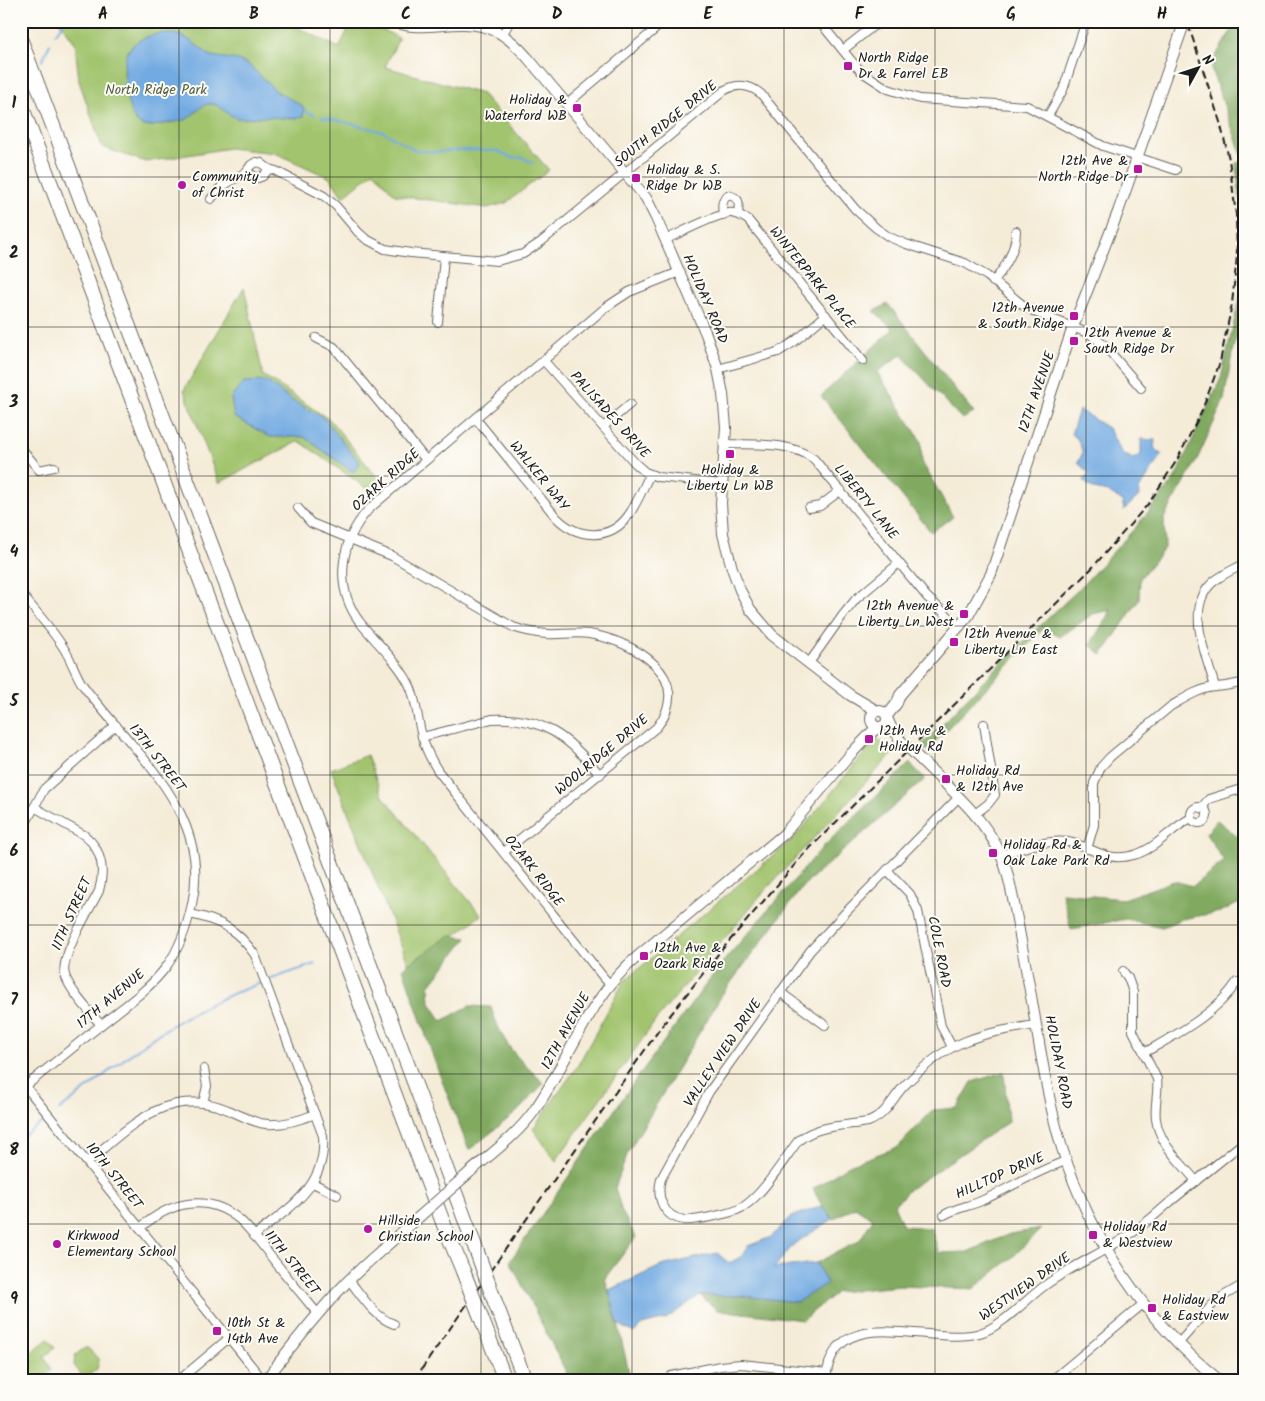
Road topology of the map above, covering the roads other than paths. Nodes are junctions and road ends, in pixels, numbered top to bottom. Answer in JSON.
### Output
{"nodes":[{"id":1,"x":392,"y":21,"type":"edge"},
{"id":2,"x":510,"y":21,"type":"edge"},
{"id":3,"x":666,"y":21,"type":"edge"},
{"id":4,"x":819,"y":21,"type":"edge"},
{"id":5,"x":885,"y":21,"type":"edge"},
{"id":6,"x":1086,"y":21,"type":"edge"},
{"id":7,"x":1185,"y":21,"type":"edge"},
{"id":8,"x":503,"y":34,"type":"junction"},
{"id":9,"x":21,"y":41,"type":"edge"},
{"id":10,"x":843,"y":50,"type":"junction"},
{"id":11,"x":567,"y":104,"type":"junction"},
{"id":12,"x":21,"y":105,"type":"edge"},
{"id":13,"x":1048,"y":116,"type":"junction"},
{"id":14,"x":1138,"y":158,"type":"junction"},
{"id":15,"x":268,"y":169,"type":"junction"},
{"id":16,"x":1176,"y":170,"type":"dead end"},
{"id":17,"x":246,"y":172,"type":"junction"},
{"id":18,"x":625,"y":173,"type":"junction"},
{"id":19,"x":210,"y":199,"type":"dead end"},
{"id":20,"x":738,"y":214,"type":"junction"},
{"id":21,"x":723,"y":215,"type":"junction"},
{"id":22,"x":1016,"y":231,"type":"dead end"},
{"id":23,"x":665,"y":240,"type":"junction"},
{"id":24,"x":444,"y":256,"type":"junction"},
{"id":25,"x":679,"y":272,"type":"junction"},
{"id":26,"x":993,"y":282,"type":"junction"},
{"id":27,"x":826,"y":315,"type":"junction"},
{"id":28,"x":438,"y":322,"type":"dead end"},
{"id":29,"x":1073,"y":328,"type":"junction"},
{"id":30,"x":316,"y":338,"type":"dead end"},
{"id":31,"x":544,"y":361,"type":"junction"},
{"id":32,"x":863,"y":361,"type":"dead end"},
{"id":33,"x":718,"y":369,"type":"junction"},
{"id":34,"x":1141,"y":388,"type":"dead end"},
{"id":35,"x":630,"y":404,"type":"dead end"},
{"id":36,"x":476,"y":418,"type":"junction"},
{"id":37,"x":603,"y":427,"type":"junction"},
{"id":38,"x":726,"y":444,"type":"junction"},
{"id":39,"x":21,"y":448,"type":"edge"},
{"id":40,"x":426,"y":460,"type":"junction"},
{"id":41,"x":54,"y":467,"type":"dead end"},
{"id":42,"x":650,"y":474,"type":"junction"},
{"id":43,"x":722,"y":484,"type":"junction"},
{"id":44,"x":841,"y":490,"type":"junction"},
{"id":45,"x":298,"y":508,"type":"dead end"},
{"id":46,"x":809,"y":508,"type":"dead end"},
{"id":47,"x":349,"y":538,"type":"junction"},
{"id":48,"x":899,"y":563,"type":"junction"},
{"id":49,"x":1244,"y":564,"type":"edge"},
{"id":50,"x":21,"y":594,"type":"edge"},
{"id":51,"x":960,"y":627,"type":"junction"},
{"id":52,"x":809,"y":663,"type":"junction"},
{"id":53,"x":1244,"y":682,"type":"edge"},
{"id":54,"x":1216,"y":687,"type":"junction"},
{"id":55,"x":879,"y":719,"type":"junction"},
{"id":56,"x":984,"y":724,"type":"dead end"},
{"id":57,"x":116,"y":725,"type":"junction"},
{"id":58,"x":422,"y":736,"type":"junction"},
{"id":59,"x":600,"y":775,"type":"junction"},
{"id":60,"x":1244,"y":788,"type":"edge"},
{"id":61,"x":959,"y":798,"type":"junction"},
{"id":62,"x":34,"y":807,"type":"junction"},
{"id":63,"x":1201,"y":808,"type":"junction"},
{"id":64,"x":975,"y":814,"type":"junction"},
{"id":65,"x":1191,"y":818,"type":"junction"},
{"id":66,"x":21,"y":832,"type":"edge"},
{"id":67,"x":1087,"y":849,"type":"junction"},
{"id":68,"x":504,"y":852,"type":"junction"},
{"id":69,"x":1001,"y":854,"type":"junction"},
{"id":70,"x":887,"y":870,"type":"junction"},
{"id":71,"x":190,"y":914,"type":"junction"},
{"id":72,"x":1123,"y":971,"type":"dead end"},
{"id":73,"x":1237,"y":982,"type":"dead end"},
{"id":74,"x":610,"y":984,"type":"junction"},
{"id":75,"x":780,"y":992,"type":"junction"},
{"id":76,"x":825,"y":1024,"type":"dead end"},
{"id":77,"x":101,"y":1025,"type":"junction"},
{"id":78,"x":1036,"y":1025,"type":"junction"},
{"id":79,"x":952,"y":1047,"type":"junction"},
{"id":80,"x":1144,"y":1053,"type":"junction"},
{"id":81,"x":204,"y":1069,"type":"dead end"},
{"id":82,"x":23,"y":1083,"type":"edge"},
{"id":83,"x":203,"y":1103,"type":"junction"},
{"id":84,"x":316,"y":1114,"type":"junction"},
{"id":85,"x":1244,"y":1142,"type":"edge"},
{"id":86,"x":1066,"y":1161,"type":"junction"},
{"id":87,"x":87,"y":1162,"type":"junction"},
{"id":88,"x":1196,"y":1181,"type":"junction"},
{"id":89,"x":313,"y":1183,"type":"junction"},
{"id":90,"x":337,"y":1195,"type":"dead end"},
{"id":91,"x":944,"y":1215,"type":"dead end"},
{"id":92,"x":140,"y":1228,"type":"junction"},
{"id":93,"x":254,"y":1236,"type":"junction"},
{"id":94,"x":1106,"y":1248,"type":"junction"},
{"id":95,"x":349,"y":1280,"type":"junction"},
{"id":96,"x":1244,"y":1284,"type":"edge"},
{"id":97,"x":1143,"y":1304,"type":"junction"},
{"id":98,"x":318,"y":1314,"type":"junction"},
{"id":99,"x":394,"y":1324,"type":"dead end"},
{"id":100,"x":229,"y":1338,"type":"junction"},
{"id":101,"x":1178,"y":1344,"type":"junction"},
{"id":102,"x":672,"y":1376,"type":"dead end"},
{"id":103,"x":826,"y":1376,"type":"edge"},
{"id":104,"x":179,"y":1380,"type":"edge"},
{"id":105,"x":265,"y":1380,"type":"edge"},
{"id":106,"x":505,"y":1380,"type":"edge"},
{"id":107,"x":526,"y":1380,"type":"edge"},
{"id":108,"x":1052,"y":1380,"type":"edge"},
{"id":109,"x":1219,"y":1380,"type":"edge"}],
"edges":[{"from":1,"to":8,"type":"street","name":"HOLIDAY ROAD"},
{"from":2,"to":8,"type":"street"},
{"from":3,"to":11,"type":"street"},
{"from":4,"to":10,"type":"street"},
{"from":5,"to":10,"type":"street"},
{"from":6,"to":13,"type":"street"},
{"from":7,"to":14,"type":"street","name":"12TH AVENUE"},
{"from":8,"to":11,"type":"street","name":"HOLIDAY ROAD"},
{"from":9,"to":107,"type":"highway","bridge":true},
{"from":10,"to":13,"type":"street"},
{"from":11,"to":18,"type":"street","name":"HOLIDAY ROAD"},
{"from":12,"to":106,"type":"highway","bridge":true},
{"from":13,"to":14,"type":"street"},
{"from":14,"to":16,"type":"street"},
{"from":14,"to":29,"type":"street","name":"12TH AVENUE"},
{"from":15,"to":17,"type":"street","name":"SOUTH RIDGE DRIVE"},
{"from":15,"to":17,"type":"street","name":"SOUTH RIDGE DRIVE"},
{"from":15,"to":24,"type":"street","name":"SOUTH RIDGE DRIVE"},
{"from":17,"to":19,"type":"street","name":"SOUTH RIDGE DRIVE"},
{"from":18,"to":23,"type":"street","name":"HOLIDAY ROAD"},
{"from":18,"to":24,"type":"street","name":"SOUTH RIDGE DRIVE"},
{"from":18,"to":26,"type":"street","name":"SOUTH RIDGE DRIVE"},
{"from":20,"to":21,"type":"street"},
{"from":20,"to":21,"type":"street","name":"WINTERPARK PLACE"},
{"from":20,"to":27,"type":"street","name":"WINTERPARK PLACE"},
{"from":21,"to":23,"type":"street"},
{"from":22,"to":26,"type":"street"},
{"from":23,"to":25,"type":"street","name":"HOLIDAY ROAD"},
{"from":24,"to":28,"type":"street"},
{"from":25,"to":31,"type":"street","name":"OZARK RIDGE"},
{"from":25,"to":33,"type":"street","name":"HOLIDAY ROAD"},
{"from":26,"to":29,"type":"street","name":"SOUTH RIDGE DRIVE"},
{"from":27,"to":32,"type":"street","name":"WINTERPARK PLACE"},
{"from":27,"to":33,"type":"street"},
{"from":29,"to":34,"type":"street","name":"SOUTH RIDGE DRIVE"},
{"from":29,"to":51,"type":"street","name":"12TH AVENUE"},
{"from":30,"to":40,"type":"street"},
{"from":31,"to":36,"type":"street","name":"OZARK RIDGE"},
{"from":31,"to":37,"type":"street","name":"PALISADES DRIVE"},
{"from":33,"to":38,"type":"street","name":"HOLIDAY ROAD"},
{"from":35,"to":37,"type":"street"},
{"from":36,"to":40,"type":"street","name":"OZARK RIDGE"},
{"from":36,"to":42,"type":"street","name":"WALKER WAY"},
{"from":37,"to":42,"type":"street","name":"PALISADES DRIVE"},
{"from":38,"to":43,"type":"street","name":"HOLIDAY ROAD"},
{"from":38,"to":44,"type":"street","name":"LIBERTY LANE"},
{"from":39,"to":41,"type":"street"},
{"from":40,"to":47,"type":"street","name":"OZARK RIDGE"},
{"from":42,"to":43,"type":"street","name":"PALISADES DRIVE"},
{"from":43,"to":52,"type":"street","name":"HOLIDAY ROAD"},
{"from":44,"to":46,"type":"street"},
{"from":44,"to":48,"type":"street","name":"LIBERTY LANE"},
{"from":45,"to":47,"type":"street","name":"WOOLRIDGE DRIVE"},
{"from":47,"to":58,"type":"street","name":"OZARK RIDGE"},
{"from":47,"to":59,"type":"street","name":"WOOLRIDGE DRIVE"},
{"from":48,"to":51,"type":"street","name":"LIBERTY LANE"},
{"from":48,"to":52,"type":"street"},
{"from":49,"to":54,"type":"street"},
{"from":50,"to":57,"type":"street","name":"13TH STREET"},
{"from":51,"to":55,"type":"street","name":"12TH AVENUE"},
{"from":52,"to":55,"type":"street","name":"HOLIDAY ROAD"},
{"from":53,"to":54,"type":"street"},
{"from":54,"to":67,"type":"street"},
{"from":55,"to":61,"type":"street","name":"HOLIDAY ROAD","bridge":true},
{"from":55,"to":74,"type":"street","name":"12TH AVENUE"},
{"from":56,"to":64,"type":"street"},
{"from":57,"to":62,"type":"street"},
{"from":57,"to":71,"type":"street","name":"13TH STREET"},
{"from":58,"to":59,"type":"street"},
{"from":58,"to":68,"type":"street","name":"OZARK RIDGE"},
{"from":59,"to":68,"type":"street","name":"WOOLRIDGE DRIVE"},
{"from":60,"to":63,"type":"street"},
{"from":61,"to":64,"type":"street","name":"HOLIDAY ROAD"},
{"from":61,"to":70,"type":"street","name":"VALLEY VIEW DRIVE"},
{"from":62,"to":66,"type":"street"},
{"from":62,"to":77,"type":"street","name":"11TH STREET"},
{"from":63,"to":65,"type":"street"},
{"from":63,"to":65,"type":"street"},
{"from":64,"to":69,"type":"street","name":"HOLIDAY ROAD"},
{"from":65,"to":67,"type":"street"},
{"from":67,"to":69,"type":"street"},
{"from":68,"to":74,"type":"street","name":"OZARK RIDGE"},
{"from":69,"to":78,"type":"street","name":"HOLIDAY ROAD"},
{"from":70,"to":75,"type":"street","name":"VALLEY VIEW DRIVE"},
{"from":70,"to":79,"type":"street","name":"COLE ROAD"},
{"from":71,"to":77,"type":"street","name":"17TH AVENUE"},
{"from":71,"to":84,"type":"street"},
{"from":72,"to":80,"type":"street"},
{"from":73,"to":80,"type":"street"},
{"from":74,"to":95,"type":"street","name":"12TH AVENUE","bridge":true},
{"from":75,"to":76,"type":"street"},
{"from":75,"to":79,"type":"street","name":"VALLEY VIEW DRIVE"},
{"from":77,"to":82,"type":"street","name":"17TH AVENUE"},
{"from":78,"to":79,"type":"street","name":"VALLEY VIEW DRIVE"},
{"from":78,"to":86,"type":"street","name":"HOLIDAY ROAD"},
{"from":80,"to":88,"type":"street"},
{"from":81,"to":83,"type":"street"},
{"from":82,"to":87,"type":"street","name":"10TH STREET"},
{"from":83,"to":84,"type":"street"},
{"from":83,"to":87,"type":"street"},
{"from":84,"to":89,"type":"street"},
{"from":85,"to":88,"type":"street","name":"WESTVIEW DRIVE"},
{"from":86,"to":91,"type":"street","name":"HILLTOP DRIVE"},
{"from":86,"to":94,"type":"street","name":"HOLIDAY ROAD"},
{"from":87,"to":92,"type":"street","name":"10TH STREET"},
{"from":88,"to":94,"type":"street","name":"WESTVIEW DRIVE"},
{"from":89,"to":90,"type":"street"},
{"from":89,"to":93,"type":"street"},
{"from":92,"to":93,"type":"street","name":"11TH STREET"},
{"from":92,"to":100,"type":"street","name":"10TH STREET"},
{"from":93,"to":98,"type":"street","name":"11TH STREET"},
{"from":94,"to":97,"type":"street","name":"HOLIDAY ROAD"},
{"from":94,"to":103,"type":"street","name":"WESTVIEW DRIVE"},
{"from":95,"to":98,"type":"street","name":"12TH AVENUE"},
{"from":95,"to":99,"type":"street"},
{"from":96,"to":101,"type":"street"},
{"from":97,"to":101,"type":"street","name":"HOLIDAY ROAD"},
{"from":97,"to":108,"type":"street"},
{"from":98,"to":105,"type":"street","name":"12TH AVENUE"},
{"from":100,"to":104,"type":"street"},
{"from":100,"to":105,"type":"street","name":"10TH STREET"},
{"from":101,"to":109,"type":"street","name":"HOLIDAY ROAD"},
{"from":102,"to":103,"type":"street"}]}
